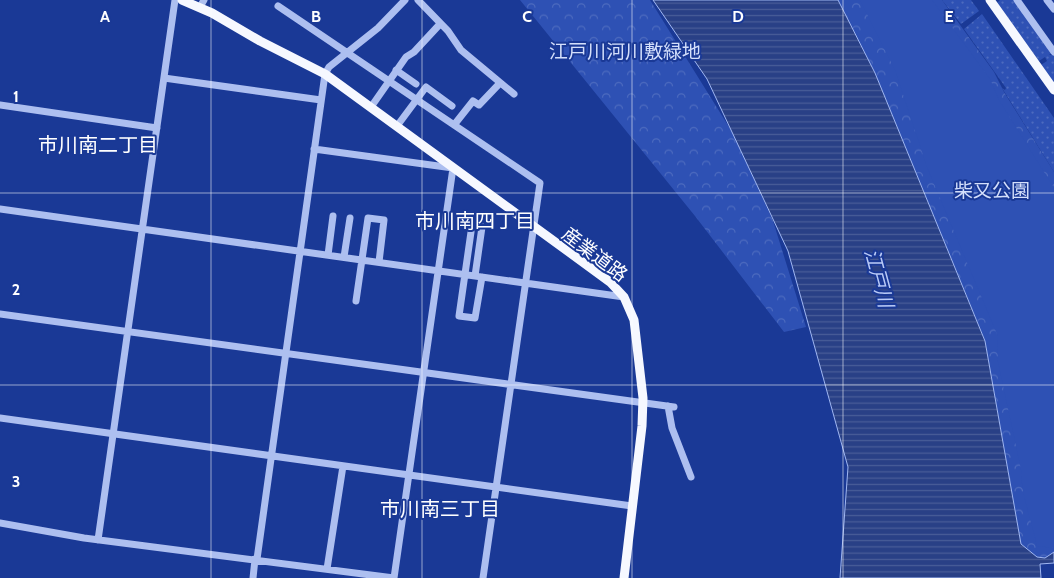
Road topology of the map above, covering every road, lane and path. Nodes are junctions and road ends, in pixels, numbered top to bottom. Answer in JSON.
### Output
{"nodes":[{"id":1,"x":174,"y":0,"type":"edge"},
{"id":2,"x":182,"y":0,"type":"edge"},
{"id":3,"x":406,"y":0,"type":"edge"},
{"id":4,"x":418,"y":0,"type":"edge"},
{"id":5,"x":990,"y":0,"type":"edge"},
{"id":6,"x":1017,"y":0,"type":"edge"},
{"id":7,"x":1047,"y":0,"type":"edge"},
{"id":8,"x":202,"y":4,"type":"edge"},
{"id":9,"x":278,"y":6,"type":"dead end"},
{"id":10,"x":1054,"y":9,"type":"edge"},
{"id":11,"x":440,"y":24,"type":"junction"},
{"id":12,"x":1054,"y":52,"type":"edge"},
{"id":13,"x":347,"y":53,"type":"junction"},
{"id":14,"x":396,"y":70,"type":"junction"},
{"id":15,"x":325,"y":74,"type":"junction"},
{"id":16,"x":164,"y":78,"type":"junction"},
{"id":17,"x":388,"y":80,"type":"junction"},
{"id":18,"x":500,"y":83,"type":"junction"},
{"id":19,"x":416,"y":84,"type":"dead end"},
{"id":20,"x":1054,"y":90,"type":"edge"},
{"id":21,"x":514,"y":94,"type":"dead end"},
{"id":22,"x":321,"y":100,"type":"junction"},
{"id":23,"x":417,"y":100,"type":"junction"},
{"id":24,"x":0,"y":105,"type":"edge"},
{"id":25,"x":452,"y":106,"type":"dead end"},
{"id":26,"x":371,"y":107,"type":"junction"},
{"id":27,"x":454,"y":125,"type":"junction"},
{"id":28,"x":397,"y":126,"type":"junction"},
{"id":29,"x":157,"y":128,"type":"junction"},
{"id":30,"x":314,"y":149,"type":"junction"},
{"id":31,"x":453,"y":168,"type":"junction"},
{"id":32,"x":0,"y":210,"type":"edge"},
{"id":33,"x":333,"y":216,"type":"dead end"},
{"id":34,"x":350,"y":218,"type":"dead end"},
{"id":35,"x":482,"y":227,"type":"dead end"},
{"id":36,"x":534,"y":229,"type":"junction"},
{"id":37,"x":142,"y":230,"type":"junction"},
{"id":38,"x":471,"y":232,"type":"dead end"},
{"id":39,"x":299,"y":251,"type":"junction"},
{"id":40,"x":328,"y":255,"type":"junction"},
{"id":41,"x":344,"y":258,"type":"junction"},
{"id":42,"x":362,"y":260,"type":"junction"},
{"id":43,"x":379,"y":262,"type":"junction"},
{"id":44,"x":438,"y":271,"type":"junction"},
{"id":45,"x":465,"y":274,"type":"junction"},
{"id":46,"x":479,"y":276,"type":"junction"},
{"id":47,"x":525,"y":282,"type":"junction"},
{"id":48,"x":624,"y":297,"type":"junction"},
{"id":49,"x":356,"y":301,"type":"dead end"},
{"id":50,"x":0,"y":314,"type":"edge"},
{"id":51,"x":128,"y":331,"type":"junction"},
{"id":52,"x":285,"y":353,"type":"junction"},
{"id":53,"x":424,"y":373,"type":"junction"},
{"id":54,"x":511,"y":385,"type":"junction"},
{"id":55,"x":643,"y":403,"type":"junction"},
{"id":56,"x":0,"y":418,"type":"edge"},
{"id":57,"x":113,"y":432,"type":"junction"},
{"id":58,"x":272,"y":455,"type":"junction"},
{"id":59,"x":343,"y":466,"type":"junction"},
{"id":60,"x":410,"y":475,"type":"junction"},
{"id":61,"x":691,"y":477,"type":"dead end"},
{"id":62,"x":497,"y":488,"type":"junction"},
{"id":63,"x":632,"y":506,"type":"junction"},
{"id":64,"x":0,"y":523,"type":"edge"},
{"id":65,"x":98,"y":540,"type":"junction"},
{"id":66,"x":256,"y":559,"type":"junction"},
{"id":67,"x":326,"y":569,"type":"junction"},
{"id":68,"x":252,"y":578,"type":"edge"},
{"id":69,"x":394,"y":578,"type":"edge"},
{"id":70,"x":484,"y":578,"type":"edge"},
{"id":71,"x":624,"y":578,"type":"edge"}],
"edges":[{"from":1,"to":16,"type":"street"},
{"from":2,"to":8,"type":"main road","name":"産業道路"},
{"from":3,"to":13,"type":"street"},
{"from":4,"to":11,"type":"street"},
{"from":5,"to":20,"type":"main road"},
{"from":6,"to":12,"type":"street"},
{"from":7,"to":10,"type":"street"},
{"from":8,"to":15,"type":"main road","name":"産業道路"},
{"from":9,"to":13,"type":"street"},
{"from":11,"to":14,"type":"street"},
{"from":11,"to":18,"type":"street"},
{"from":13,"to":15,"type":"street"},
{"from":13,"to":17,"type":"street"},
{"from":14,"to":17,"type":"street"},
{"from":14,"to":19,"type":"street"},
{"from":15,"to":22,"type":"street"},
{"from":15,"to":26,"type":"main road","name":"産業道路"},
{"from":16,"to":22,"type":"street"},
{"from":16,"to":29,"type":"street"},
{"from":17,"to":23,"type":"street"},
{"from":17,"to":26,"type":"street"},
{"from":18,"to":21,"type":"street"},
{"from":18,"to":27,"type":"street"},
{"from":22,"to":30,"type":"street"},
{"from":23,"to":25,"type":"street"},
{"from":23,"to":27,"type":"street"},
{"from":23,"to":28,"type":"street"},
{"from":24,"to":29,"type":"street"},
{"from":26,"to":28,"type":"main road","name":"産業道路"},
{"from":27,"to":36,"type":"street"},
{"from":28,"to":31,"type":"main road","name":"産業道路"},
{"from":29,"to":37,"type":"street"},
{"from":30,"to":31,"type":"street"},
{"from":30,"to":39,"type":"street"},
{"from":31,"to":36,"type":"main road","name":"産業道路"},
{"from":31,"to":44,"type":"street"},
{"from":32,"to":37,"type":"street"},
{"from":33,"to":40,"type":"street"},
{"from":34,"to":41,"type":"street"},
{"from":35,"to":46,"type":"street"},
{"from":36,"to":47,"type":"street"},
{"from":36,"to":48,"type":"main road","name":"産業道路"},
{"from":37,"to":39,"type":"street"},
{"from":37,"to":51,"type":"street"},
{"from":38,"to":45,"type":"street"},
{"from":39,"to":40,"type":"street"},
{"from":39,"to":52,"type":"street"},
{"from":40,"to":41,"type":"street"},
{"from":41,"to":42,"type":"street"},
{"from":42,"to":43,"type":"street"},
{"from":42,"to":43,"type":"street"},
{"from":42,"to":49,"type":"street"},
{"from":43,"to":44,"type":"street"},
{"from":44,"to":45,"type":"street"},
{"from":44,"to":53,"type":"street"},
{"from":45,"to":46,"type":"street"},
{"from":45,"to":46,"type":"street"},
{"from":46,"to":47,"type":"street"},
{"from":47,"to":48,"type":"street"},
{"from":47,"to":54,"type":"street"},
{"from":48,"to":55,"type":"main road","name":"産業道路"},
{"from":50,"to":51,"type":"street"},
{"from":51,"to":52,"type":"street"},
{"from":51,"to":57,"type":"street"},
{"from":52,"to":53,"type":"street"},
{"from":52,"to":58,"type":"street"},
{"from":53,"to":54,"type":"street"},
{"from":53,"to":60,"type":"street"},
{"from":54,"to":55,"type":"street"},
{"from":54,"to":62,"type":"street"},
{"from":55,"to":61,"type":"street"},
{"from":55,"to":63,"type":"main road","name":"産業道路"},
{"from":56,"to":57,"type":"street"},
{"from":57,"to":58,"type":"street"},
{"from":57,"to":65,"type":"street"},
{"from":58,"to":59,"type":"street"},
{"from":58,"to":66,"type":"street"},
{"from":59,"to":60,"type":"street"},
{"from":59,"to":67,"type":"street"},
{"from":60,"to":62,"type":"street"},
{"from":60,"to":69,"type":"street"},
{"from":62,"to":63,"type":"street"},
{"from":62,"to":70,"type":"street"},
{"from":63,"to":71,"type":"main road","name":"産業道路"},
{"from":64,"to":65,"type":"street"},
{"from":65,"to":66,"type":"street"},
{"from":66,"to":67,"type":"street"},
{"from":66,"to":68,"type":"street"},
{"from":67,"to":69,"type":"street"}]}
